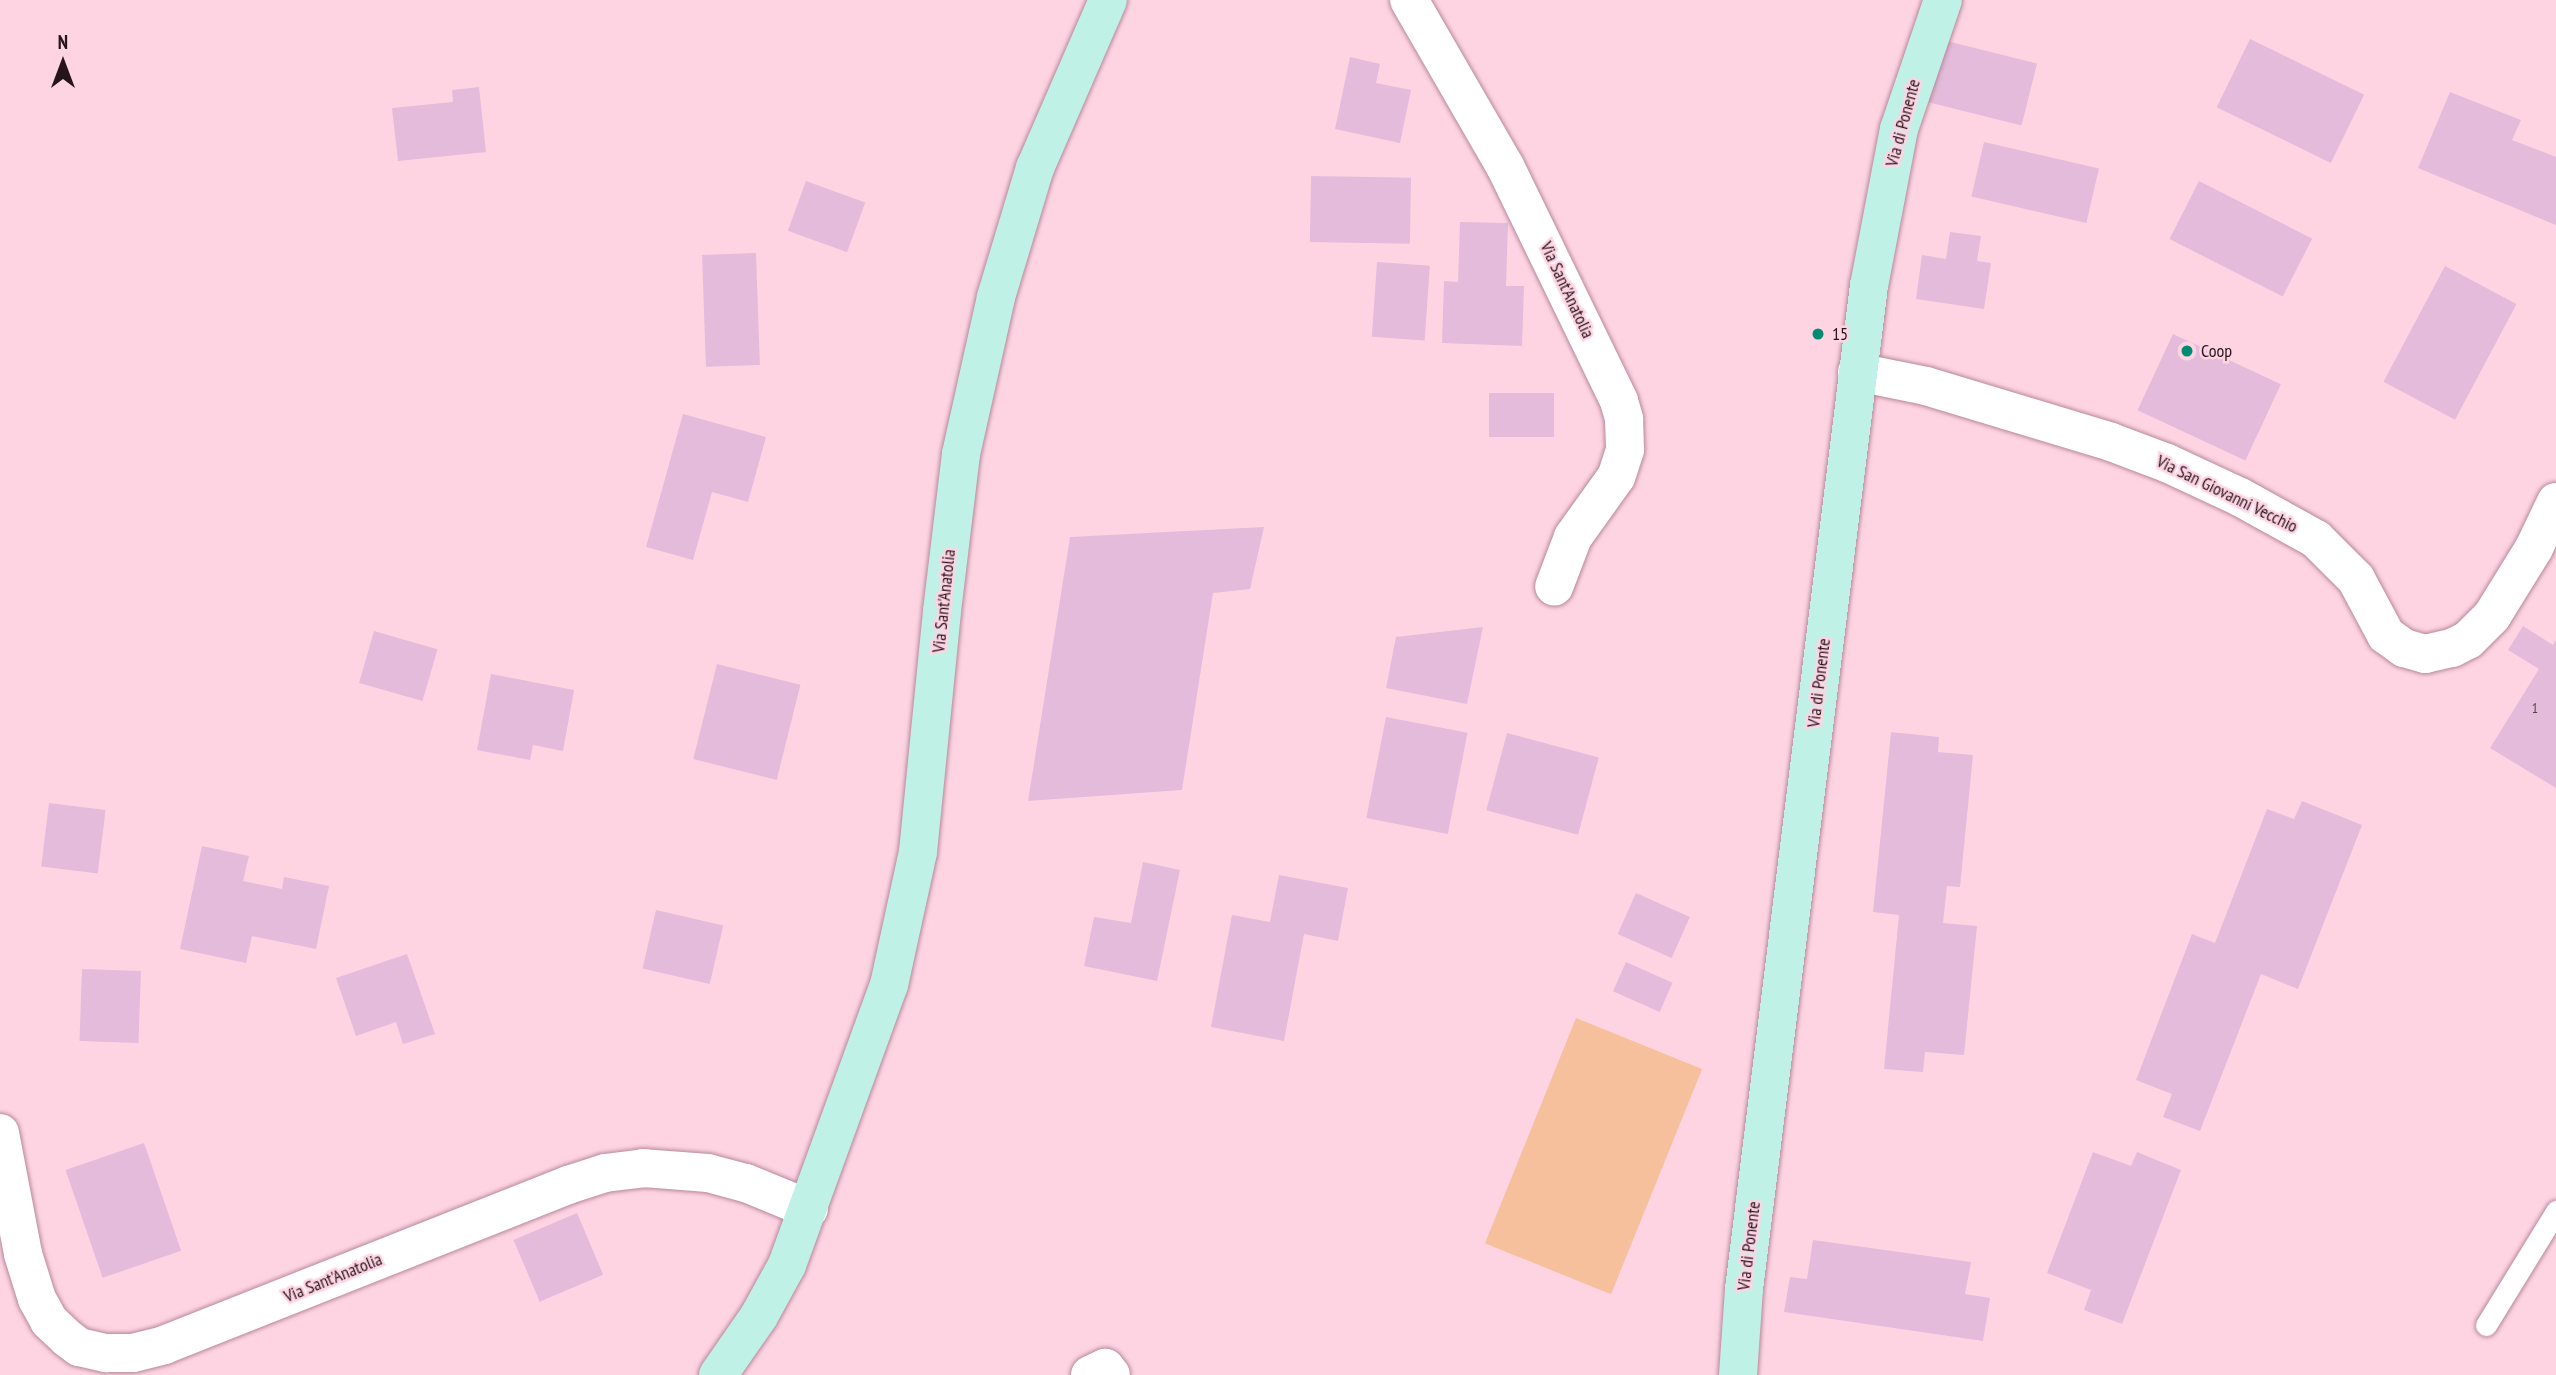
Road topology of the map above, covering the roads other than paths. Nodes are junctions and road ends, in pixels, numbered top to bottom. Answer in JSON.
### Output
{"nodes":[{"id":1,"x":1108,"y":0,"type":"edge"},
{"id":2,"x":1409,"y":0,"type":"edge"},
{"id":3,"x":1943,"y":0,"type":"edge"},
{"id":4,"x":1857,"y":372,"type":"junction"},
{"id":5,"x":2556,"y":502,"type":"edge"},
{"id":6,"x":1554,"y":587,"type":"dead end"},
{"id":7,"x":0,"y":1133,"type":"edge"},
{"id":8,"x":809,"y":1209,"type":"junction"},
{"id":9,"x":2556,"y":1211,"type":"edge"},
{"id":10,"x":2486,"y":1325,"type":"dead end"},
{"id":11,"x":718,"y":1375,"type":"edge"},
{"id":12,"x":1090,"y":1375,"type":"edge"},
{"id":13,"x":1111,"y":1375,"type":"edge"},
{"id":14,"x":1738,"y":1375,"type":"edge"}],
"edges":[{"from":1,"to":8,"type":"main road","name":"Via Sant'Anatolia"},
{"from":2,"to":6,"type":"street","name":"Via Sant'Anatolia"},
{"from":3,"to":4,"type":"main road","name":"Via di Ponente"},
{"from":4,"to":5,"type":"street","name":"Via San Giovanni Vecchio"},
{"from":4,"to":14,"type":"main road","name":"Via di Ponente"},
{"from":7,"to":8,"type":"street","name":"Via Sant'Anatolia"},
{"from":8,"to":11,"type":"main road","name":"Via Sant'Anatolia"},
{"from":9,"to":10,"type":"lane"},
{"from":12,"to":13,"type":"street"}]}
